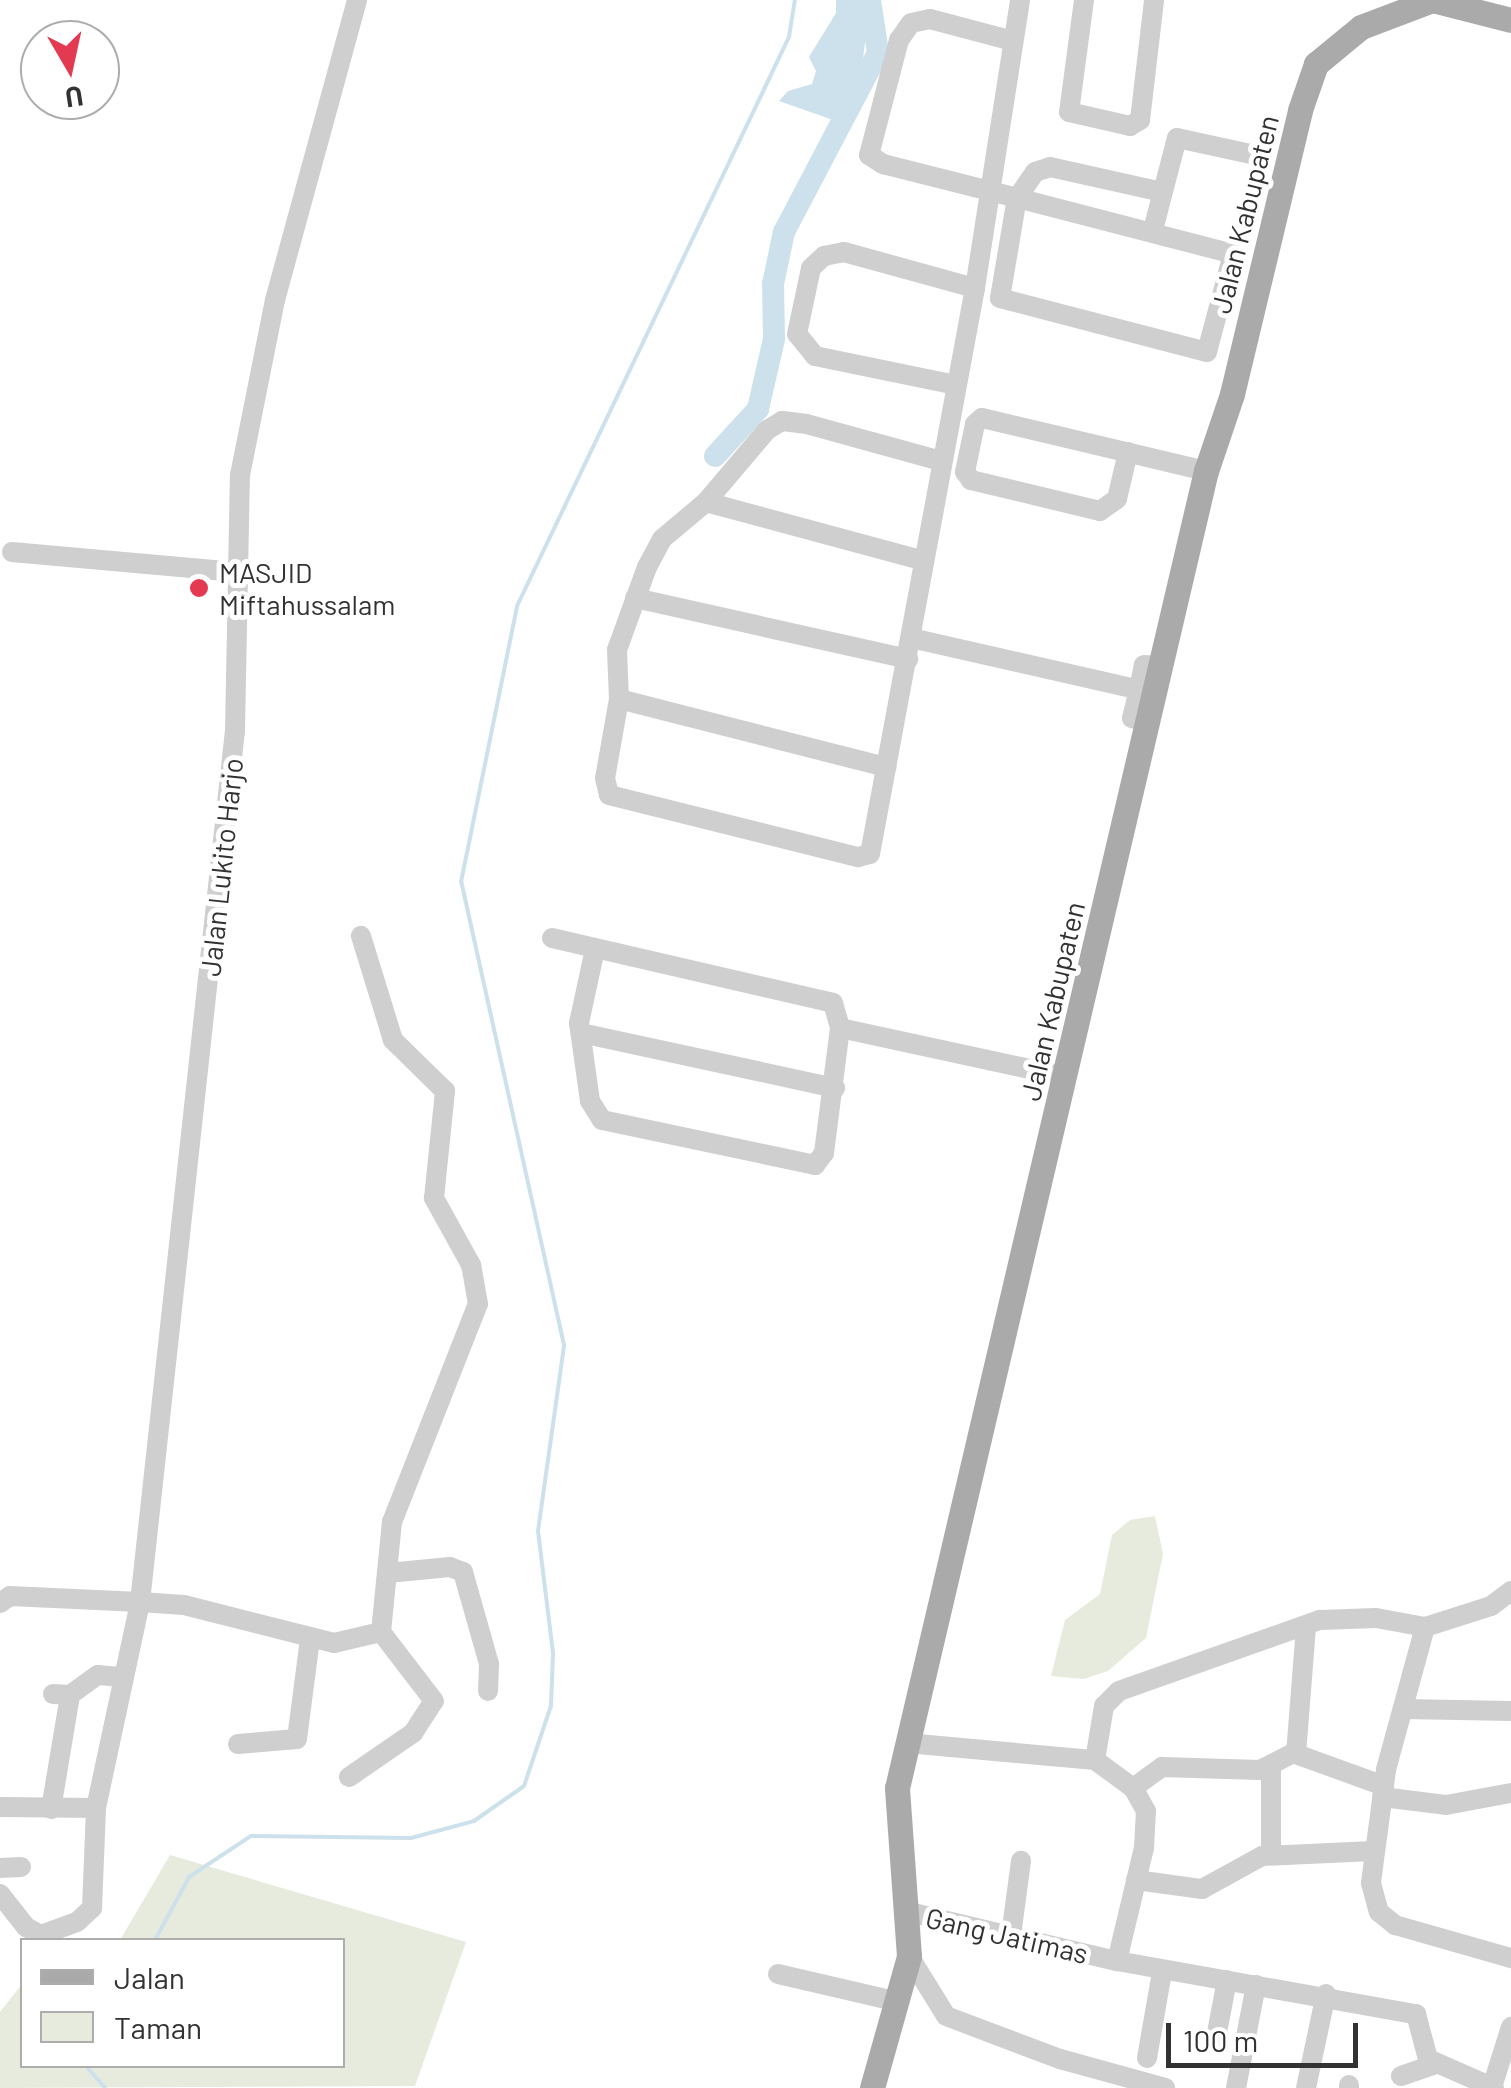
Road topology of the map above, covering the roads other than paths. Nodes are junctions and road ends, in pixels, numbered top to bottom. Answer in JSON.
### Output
{"nodes":[{"id":1,"x":357,"y":0,"type":"edge"},
{"id":2,"x":1020,"y":0,"type":"edge"},
{"id":3,"x":1084,"y":0,"type":"edge"},
{"id":4,"x":1154,"y":0,"type":"edge"},
{"id":5,"x":1432,"y":0,"type":"edge"},
{"id":6,"x":1511,"y":20,"type":"edge"},
{"id":7,"x":1013,"y":41,"type":"junction"},
{"id":8,"x":1254,"y":156,"type":"dead end"},
{"id":9,"x":990,"y":189,"type":"junction"},
{"id":10,"x":1162,"y":192,"type":"junction"},
{"id":11,"x":1017,"y":198,"type":"junction"},
{"id":12,"x":1154,"y":230,"type":"junction"},
{"id":13,"x":975,"y":288,"type":"junction"},
{"id":14,"x":956,"y":385,"type":"junction"},
{"id":15,"x":1128,"y":452,"type":"junction"},
{"id":16,"x":941,"y":462,"type":"junction"},
{"id":17,"x":1206,"y":471,"type":"junction"},
{"id":18,"x":706,"y":502,"type":"junction"},
{"id":19,"x":12,"y":552,"type":"dead end"},
{"id":20,"x":924,"y":561,"type":"junction"},
{"id":21,"x":236,"y":572,"type":"junction"},
{"id":22,"x":635,"y":598,"type":"junction"},
{"id":23,"x":911,"y":638,"type":"junction"},
{"id":24,"x":908,"y":659,"type":"junction"},
{"id":25,"x":1160,"y":666,"type":"junction"},
{"id":26,"x":1139,"y":690,"type":"junction"},
{"id":27,"x":619,"y":698,"type":"junction"},
{"id":28,"x":1148,"y":722,"type":"junction"},
{"id":29,"x":886,"y":767,"type":"junction"},
{"id":30,"x":361,"y":936,"type":"dead end"},
{"id":31,"x":552,"y":938,"type":"dead end"},
{"id":32,"x":595,"y":948,"type":"junction"},
{"id":33,"x":840,"y":1028,"type":"junction"},
{"id":34,"x":581,"y":1032,"type":"junction"},
{"id":35,"x":1066,"y":1077,"type":"junction"},
{"id":36,"x":835,"y":1088,"type":"junction"},
{"id":37,"x":388,"y":1573,"type":"junction"},
{"id":38,"x":1511,"y":1592,"type":"edge"},
{"id":39,"x":0,"y":1602,"type":"edge"},
{"id":40,"x":140,"y":1602,"type":"junction"},
{"id":41,"x":1306,"y":1626,"type":"junction"},
{"id":42,"x":1425,"y":1628,"type":"junction"},
{"id":43,"x":381,"y":1632,"type":"junction"},
{"id":44,"x":310,"y":1639,"type":"junction"},
{"id":45,"x":122,"y":1677,"type":"junction"},
{"id":46,"x":488,"y":1692,"type":"dead end"},
{"id":47,"x":1404,"y":1708,"type":"junction"},
{"id":48,"x":1511,"y":1710,"type":"edge"},
{"id":49,"x":907,"y":1743,"type":"junction"},
{"id":50,"x":238,"y":1744,"type":"dead end"},
{"id":51,"x":1296,"y":1754,"type":"junction"},
{"id":52,"x":1095,"y":1760,"type":"junction"},
{"id":53,"x":1270,"y":1765,"type":"junction"},
{"id":54,"x":349,"y":1777,"type":"dead end"},
{"id":55,"x":1133,"y":1788,"type":"junction"},
{"id":56,"x":1383,"y":1792,"type":"junction"},
{"id":57,"x":1511,"y":1793,"type":"edge"},
{"id":58,"x":0,"y":1808,"type":"edge"},
{"id":59,"x":96,"y":1808,"type":"junction"},
{"id":60,"x":51,"y":1809,"type":"junction"},
{"id":61,"x":1373,"y":1851,"type":"junction"},
{"id":62,"x":1270,"y":1854,"type":"junction"},
{"id":63,"x":1022,"y":1861,"type":"dead end"},
{"id":64,"x":1136,"y":1880,"type":"junction"},
{"id":65,"x":0,"y":1894,"type":"edge"},
{"id":66,"x":909,"y":1912,"type":"junction"},
{"id":67,"x":1011,"y":1936,"type":"junction"},
{"id":68,"x":1509,"y":1952,"type":"edge"},
{"id":69,"x":909,"y":1956,"type":"junction"},
{"id":70,"x":1116,"y":1961,"type":"junction"},
{"id":71,"x":1162,"y":1972,"type":"junction"},
{"id":72,"x":778,"y":1974,"type":"dead end"},
{"id":73,"x":1227,"y":1980,"type":"junction"},
{"id":74,"x":1256,"y":1984,"type":"junction"},
{"id":75,"x":1326,"y":1994,"type":"junction"},
{"id":76,"x":899,"y":2002,"type":"junction"},
{"id":77,"x":1511,"y":2027,"type":"edge"},
{"id":78,"x":1215,"y":2043,"type":"dead end"},
{"id":79,"x":1147,"y":2058,"type":"dead end"},
{"id":80,"x":1435,"y":2064,"type":"junction"},
{"id":81,"x":1401,"y":2076,"type":"dead end"},
{"id":82,"x":1494,"y":2086,"type":"edge"},
{"id":83,"x":872,"y":2088,"type":"edge"},
{"id":84,"x":1165,"y":2088,"type":"edge"},
{"id":85,"x":1236,"y":2088,"type":"edge"},
{"id":86,"x":1306,"y":2088,"type":"edge"}],
"edges":[{"from":1,"to":21,"type":"street","name":"Jalan Lukito Harjo"},
{"from":2,"to":7,"type":"street"},
{"from":3,"to":4,"type":"street"},
{"from":5,"to":6,"type":"main road"},
{"from":5,"to":17,"type":"main road","name":"Jalan Kabupaten"},
{"from":7,"to":9,"type":"street"},
{"from":7,"to":9,"type":"street"},
{"from":8,"to":10,"type":"street"},
{"from":9,"to":11,"type":"street"},
{"from":9,"to":13,"type":"street"},
{"from":10,"to":11,"type":"street"},
{"from":10,"to":12,"type":"street"},
{"from":11,"to":12,"type":"street"},
{"from":11,"to":12,"type":"street"},
{"from":13,"to":14,"type":"street"},
{"from":13,"to":14,"type":"street"},
{"from":14,"to":16,"type":"street"},
{"from":15,"to":15,"type":"street"},
{"from":15,"to":17,"type":"street"},
{"from":16,"to":18,"type":"street"},
{"from":16,"to":20,"type":"street"},
{"from":17,"to":25,"type":"main road","name":"Jalan Kabupaten"},
{"from":18,"to":20,"type":"street"},
{"from":18,"to":22,"type":"street"},
{"from":19,"to":21,"type":"street"},
{"from":20,"to":23,"type":"street"},
{"from":21,"to":40,"type":"street","name":"Jalan Lukito Harjo"},
{"from":22,"to":24,"type":"street"},
{"from":22,"to":27,"type":"street"},
{"from":23,"to":24,"type":"street"},
{"from":23,"to":26,"type":"street"},
{"from":24,"to":29,"type":"street"},
{"from":25,"to":26,"type":"street"},
{"from":25,"to":28,"type":"main road","name":"Jalan Kabupaten"},
{"from":26,"to":28,"type":"street"},
{"from":27,"to":29,"type":"street"},
{"from":27,"to":29,"type":"street"},
{"from":28,"to":35,"type":"main road","name":"Jalan Kabupaten"},
{"from":30,"to":37,"type":"street"},
{"from":31,"to":32,"type":"street"},
{"from":32,"to":33,"type":"street"},
{"from":32,"to":34,"type":"street"},
{"from":33,"to":35,"type":"street"},
{"from":33,"to":36,"type":"street"},
{"from":34,"to":36,"type":"street"},
{"from":34,"to":36,"type":"street"},
{"from":35,"to":49,"type":"main road","name":"Jalan Kabupaten"},
{"from":37,"to":43,"type":"street"},
{"from":37,"to":46,"type":"street"},
{"from":38,"to":42,"type":"street"},
{"from":39,"to":40,"type":"street"},
{"from":40,"to":44,"type":"street"},
{"from":40,"to":45,"type":"street","name":"Jalan Lukito Harjo"},
{"from":41,"to":42,"type":"street"},
{"from":41,"to":51,"type":"street"},
{"from":41,"to":52,"type":"street"},
{"from":42,"to":47,"type":"street"},
{"from":43,"to":44,"type":"street"},
{"from":43,"to":54,"type":"street"},
{"from":44,"to":50,"type":"street"},
{"from":45,"to":59,"type":"street","name":"Jalan Lukito Harjo"},
{"from":45,"to":60,"type":"street"},
{"from":47,"to":48,"type":"street"},
{"from":47,"to":56,"type":"street"},
{"from":49,"to":52,"type":"street"},
{"from":49,"to":66,"type":"main road","name":"Jalan Kabupaten"},
{"from":51,"to":53,"type":"street"},
{"from":51,"to":56,"type":"street"},
{"from":52,"to":55,"type":"street"},
{"from":53,"to":55,"type":"street"},
{"from":53,"to":62,"type":"street"},
{"from":55,"to":64,"type":"street","name":"Gang Jatimas"},
{"from":56,"to":57,"type":"street"},
{"from":56,"to":61,"type":"street"},
{"from":58,"to":60,"type":"street"},
{"from":59,"to":60,"type":"street"},
{"from":59,"to":65,"type":"street","name":"Jalan Lukito Harjo"},
{"from":61,"to":62,"type":"street"},
{"from":61,"to":68,"type":"street"},
{"from":62,"to":64,"type":"street"},
{"from":63,"to":67,"type":"street"},
{"from":64,"to":70,"type":"street","name":"Gang Jatimas"},
{"from":66,"to":67,"type":"street","name":"Gang Jatimas"},
{"from":66,"to":69,"type":"main road","name":"Jalan Kabupaten"},
{"from":67,"to":70,"type":"street","name":"Gang Jatimas"},
{"from":69,"to":76,"type":"main road","name":"Jalan Kabupaten"},
{"from":69,"to":84,"type":"street"},
{"from":70,"to":71,"type":"street"},
{"from":71,"to":73,"type":"street"},
{"from":71,"to":79,"type":"street"},
{"from":72,"to":76,"type":"street"},
{"from":73,"to":74,"type":"street"},
{"from":73,"to":78,"type":"street"},
{"from":74,"to":75,"type":"street"},
{"from":74,"to":85,"type":"street"},
{"from":75,"to":80,"type":"street"},
{"from":75,"to":86,"type":"street"},
{"from":76,"to":83,"type":"main road","name":"Jalan Kabupaten"},
{"from":77,"to":82,"type":"street"},
{"from":80,"to":81,"type":"street"},
{"from":80,"to":82,"type":"street"}]}
